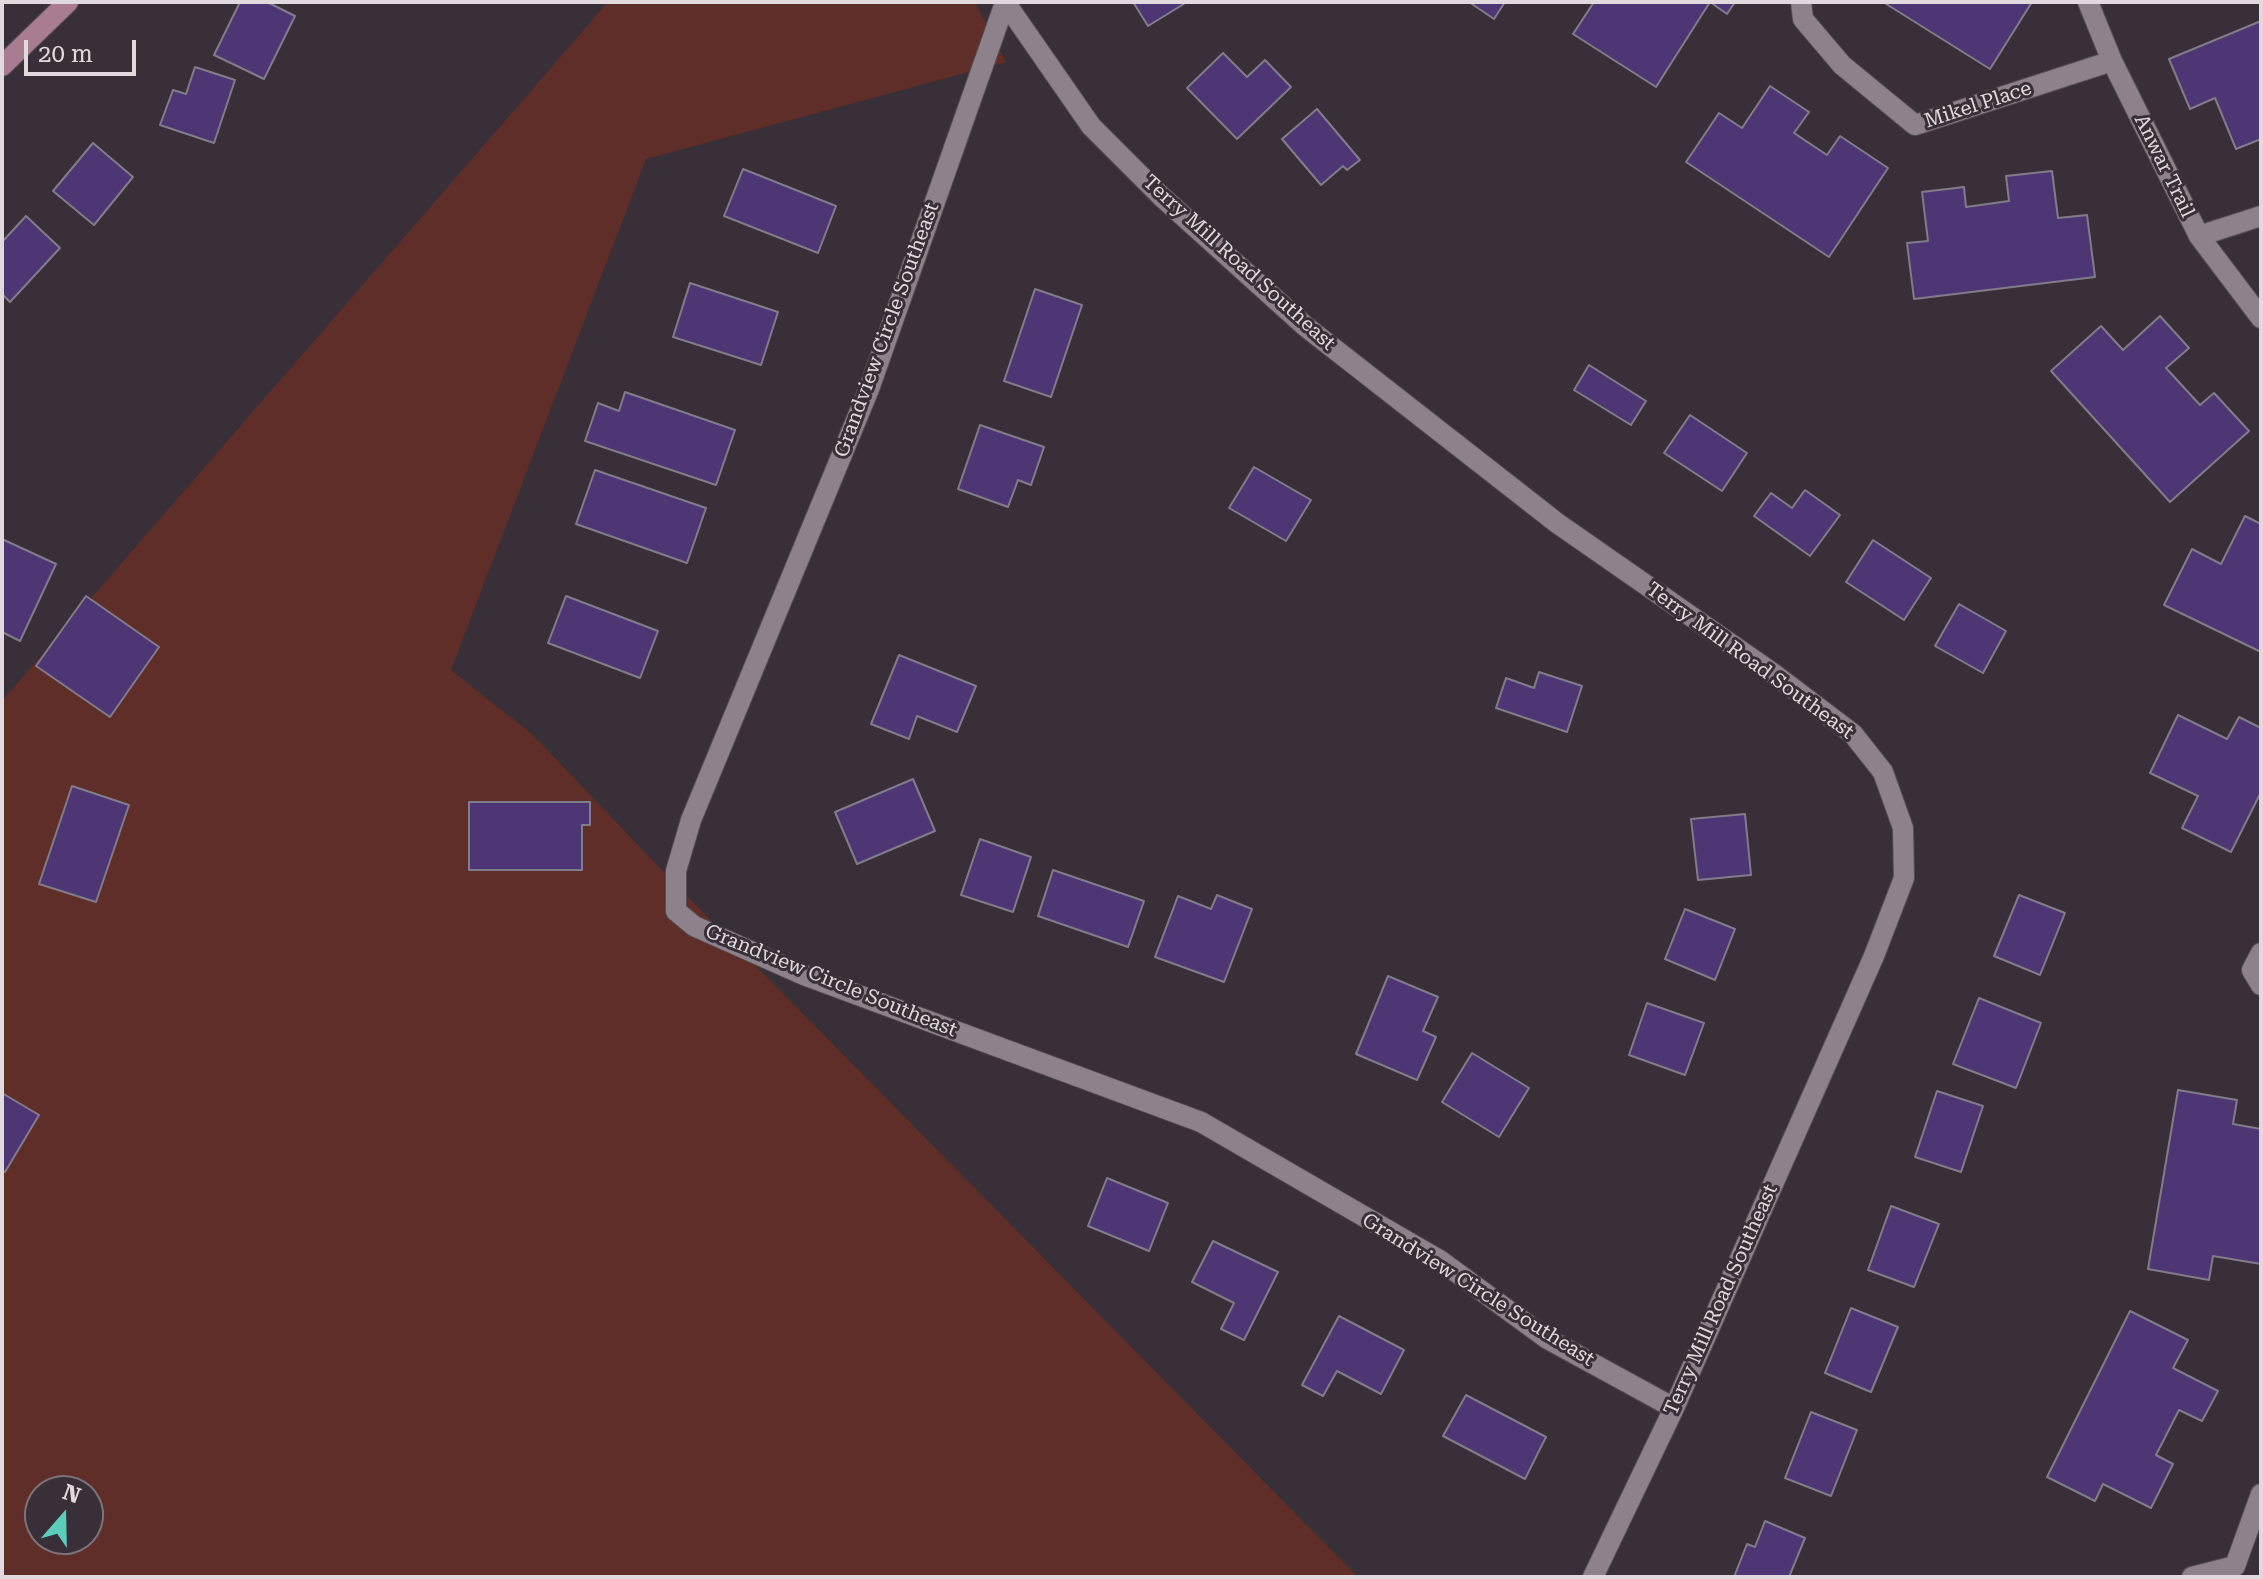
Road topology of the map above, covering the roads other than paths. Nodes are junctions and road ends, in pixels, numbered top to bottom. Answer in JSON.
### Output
{"nodes":[{"id":1,"x":68,"y":2,"type":"edge"},
{"id":2,"x":1005,"y":2,"type":"edge"},
{"id":3,"x":1801,"y":2,"type":"edge"},
{"id":4,"x":2088,"y":2,"type":"edge"},
{"id":5,"x":2112,"y":61,"type":"junction"},
{"id":6,"x":2,"y":66,"type":"edge"},
{"id":7,"x":2261,"y":216,"type":"edge"},
{"id":8,"x":2199,"y":236,"type":"junction"},
{"id":9,"x":2261,"y":318,"type":"edge"},
{"id":10,"x":2261,"y":953,"type":"edge"},
{"id":11,"x":2261,"y":985,"type":"edge"},
{"id":12,"x":1674,"y":1408,"type":"junction"},
{"id":13,"x":2261,"y":1494,"type":"edge"},
{"id":14,"x":1593,"y":1577,"type":"edge"},
{"id":15,"x":2192,"y":1577,"type":"edge"}],
"edges":[{"from":1,"to":6,"type":"street"},
{"from":2,"to":12,"type":"street","name":"Terry Mill Road Southeast"},
{"from":2,"to":12,"type":"street","name":"Grandview Circle Southeast"},
{"from":3,"to":5,"type":"street","name":"Mikel Place"},
{"from":4,"to":5,"type":"street","name":"Anwar Trail"},
{"from":5,"to":8,"type":"street","name":"Anwar Trail"},
{"from":7,"to":8,"type":"street"},
{"from":8,"to":9,"type":"street","name":"Anwar Trail"},
{"from":10,"to":11,"type":"street"},
{"from":12,"to":14,"type":"street","name":"Terry Mill Road Southeast"},
{"from":13,"to":15,"type":"street"}]}
